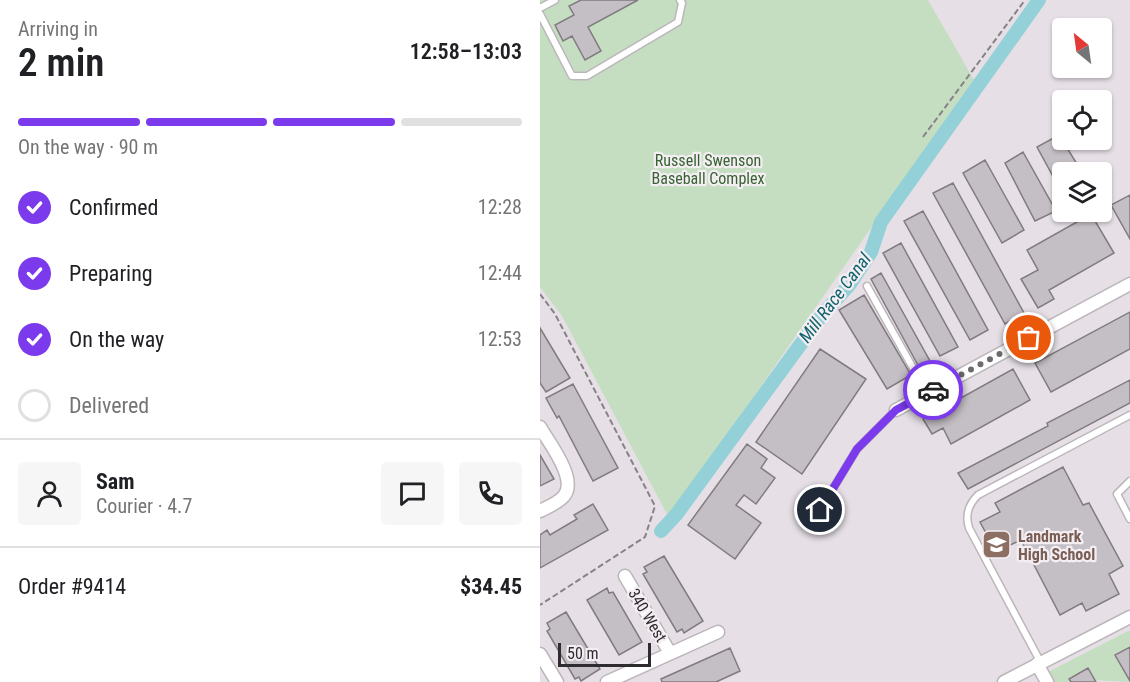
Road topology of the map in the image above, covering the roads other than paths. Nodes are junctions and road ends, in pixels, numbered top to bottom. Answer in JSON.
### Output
{"nodes":[{"id":1,"x":555,"y":0,"type":"edge"},
{"id":2,"x":680,"y":0,"type":"edge"},
{"id":3,"x":540,"y":8,"type":"edge"},
{"id":4,"x":540,"y":14,"type":"edge"},
{"id":5,"x":1130,"y":284,"type":"edge"},
{"id":6,"x":867,"y":286,"type":"dead end"},
{"id":7,"x":927,"y":393,"type":"junction"},
{"id":8,"x":896,"y":410,"type":"joint"},
{"id":9,"x":1130,"y":415,"type":"edge"},
{"id":10,"x":540,"y":427,"type":"edge"},
{"id":11,"x":1130,"y":481,"type":"edge"},
{"id":12,"x":820,"y":510,"type":"dead end"},
{"id":13,"x":540,"y":511,"type":"edge"},
{"id":14,"x":1130,"y":519,"type":"edge"},
{"id":15,"x":625,"y":576,"type":"dead end"},
{"id":16,"x":1130,"y":617,"type":"edge"},
{"id":17,"x":718,"y":632,"type":"dead end"},
{"id":18,"x":670,"y":653,"type":"junction"},
{"id":19,"x":540,"y":654,"type":"edge"},
{"id":20,"x":1039,"y":664,"type":"junction"},
{"id":21,"x":557,"y":682,"type":"edge"},
{"id":22,"x":607,"y":682,"type":"edge"},
{"id":23,"x":1004,"y":682,"type":"edge"},
{"id":24,"x":1047,"y":682,"type":"edge"}],
"edges":[{"from":1,"to":3,"type":"lane"},
{"from":2,"to":4,"type":"lane"},
{"from":5,"to":7,"type":"street"},
{"from":6,"to":7,"type":"lane"},
{"from":7,"to":8,"type":"street"},
{"from":8,"to":12,"type":"lane"},
{"from":9,"to":20,"type":"lane"},
{"from":10,"to":13,"type":"street"},
{"from":11,"to":14,"type":"lane"},
{"from":15,"to":18,"type":"street","name":"340 West"},
{"from":16,"to":20,"type":"street"},
{"from":17,"to":18,"type":"street"},
{"from":18,"to":22,"type":"street"},
{"from":19,"to":21,"type":"street"},
{"from":20,"to":23,"type":"street"},
{"from":20,"to":24,"type":"street"}]}
